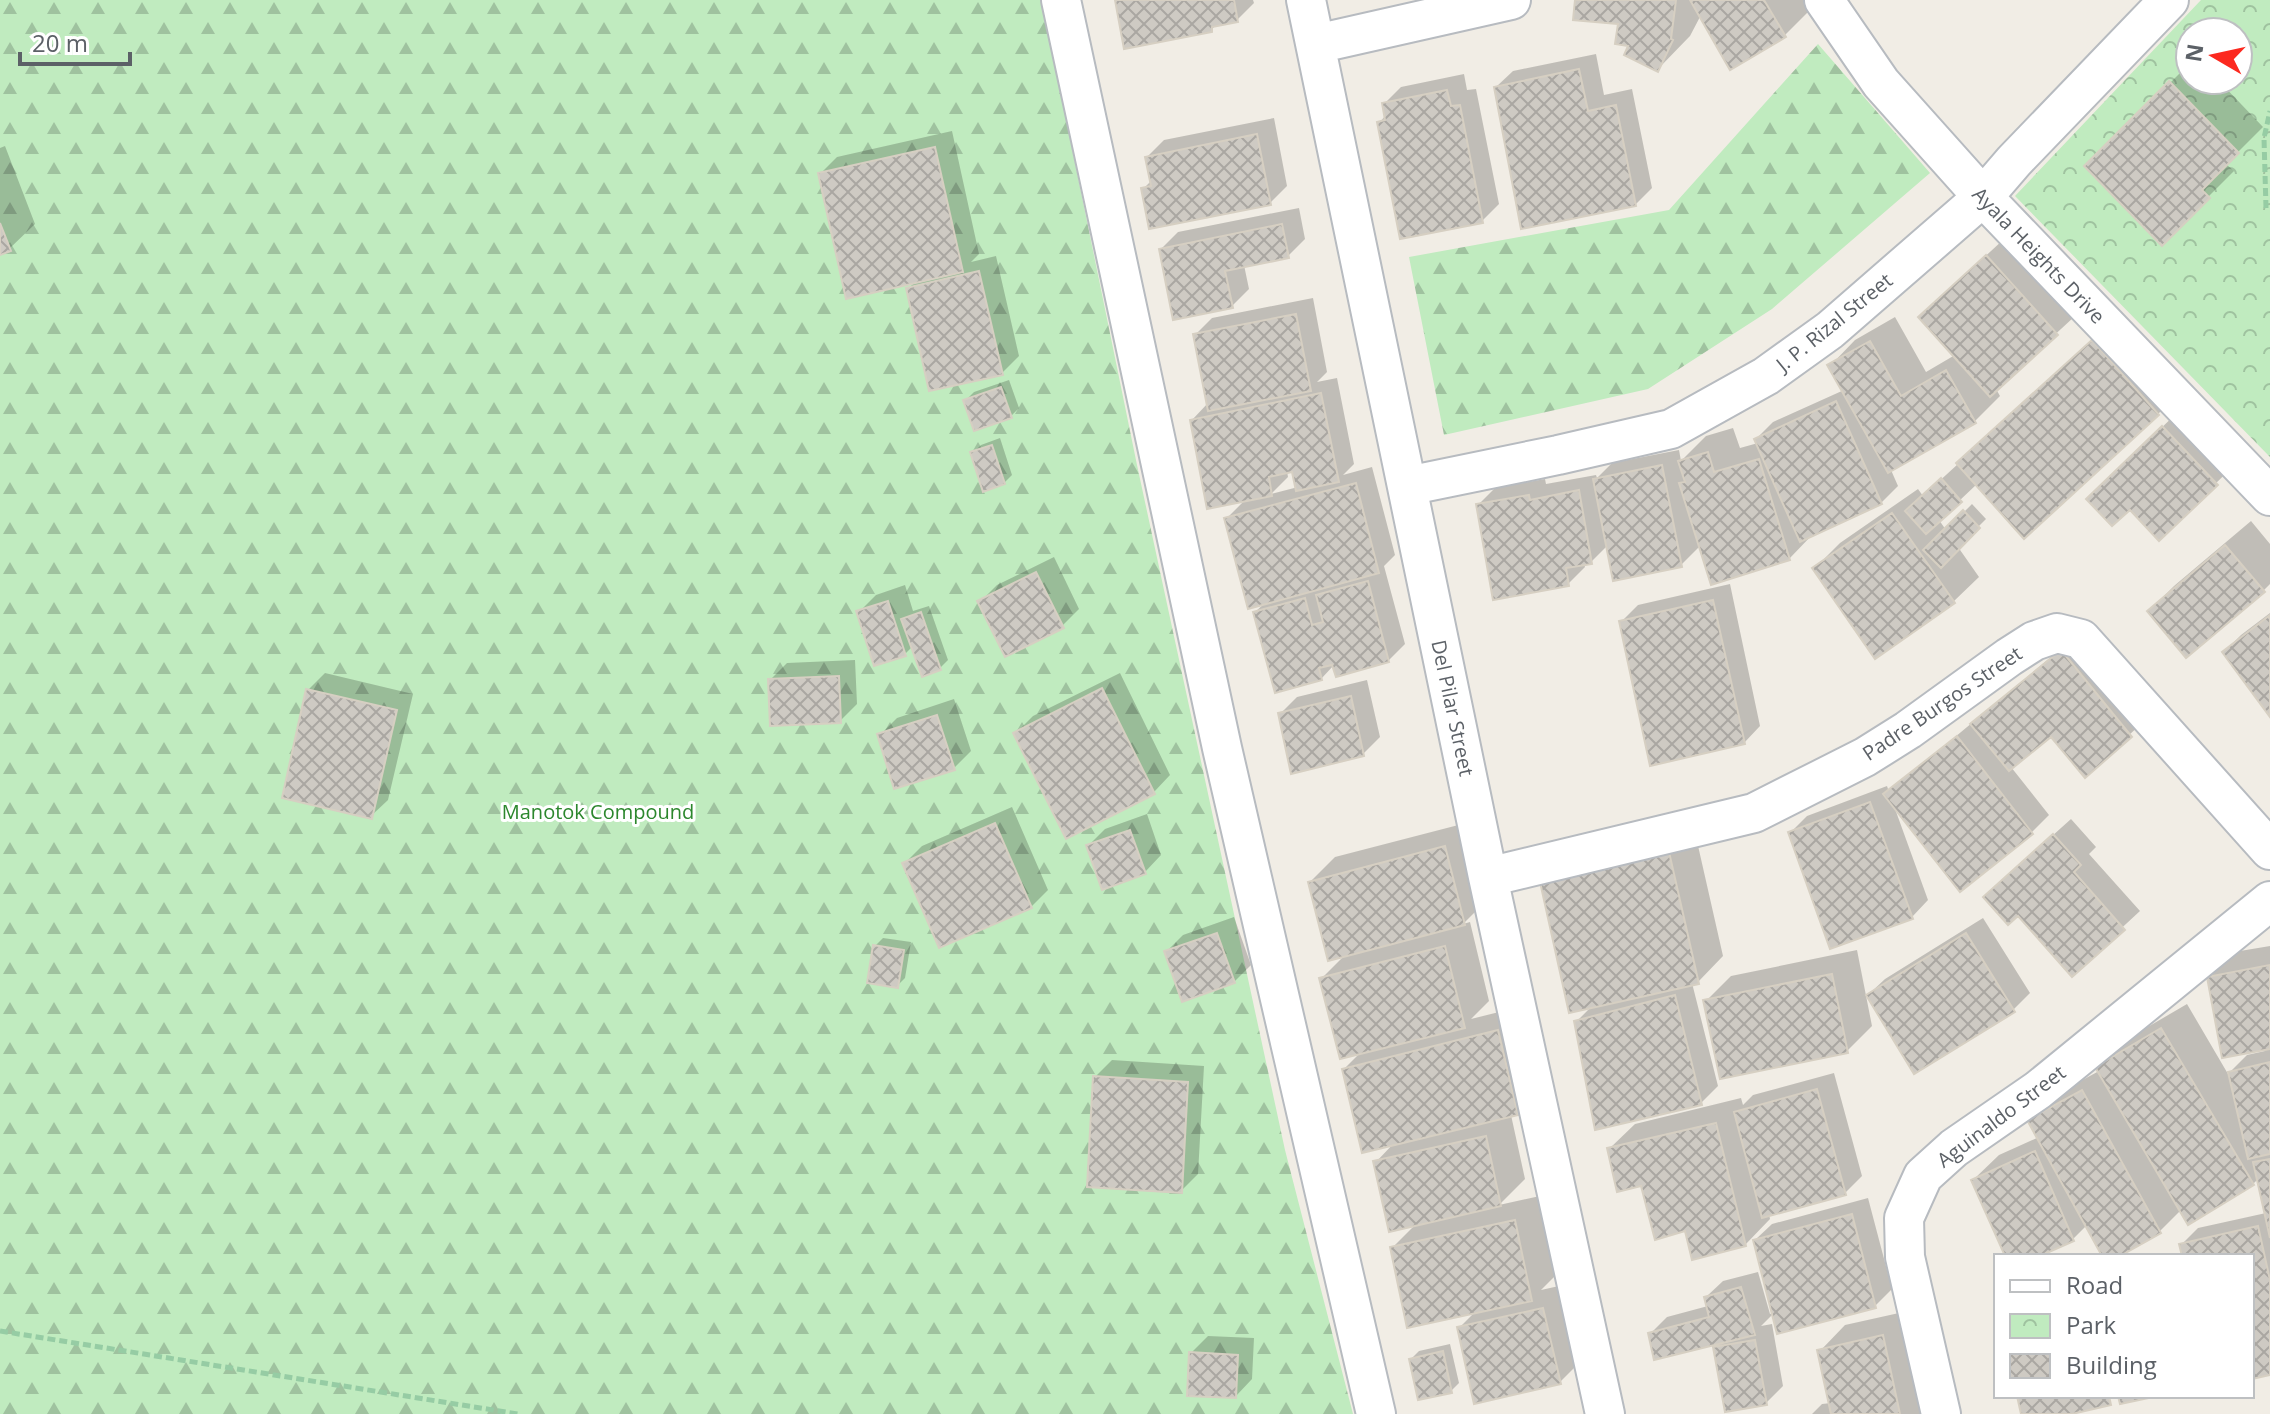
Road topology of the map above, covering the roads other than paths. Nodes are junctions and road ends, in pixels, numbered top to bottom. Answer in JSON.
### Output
{"nodes":[{"id":1,"x":1061,"y":0,"type":"edge"},
{"id":2,"x":1306,"y":0,"type":"edge"},
{"id":3,"x":1511,"y":0,"type":"edge"},
{"id":4,"x":1824,"y":0,"type":"edge"},
{"id":5,"x":2169,"y":0,"type":"edge"},
{"id":6,"x":1316,"y":44,"type":"junction"},
{"id":7,"x":1983,"y":197,"type":"junction"},
{"id":8,"x":1407,"y":486,"type":"junction"},
{"id":9,"x":2270,"y":496,"type":"edge"},
{"id":10,"x":2270,"y":850,"type":"edge"},
{"id":11,"x":1488,"y":877,"type":"junction"},
{"id":12,"x":2270,"y":901,"type":"edge"},
{"id":13,"x":1376,"y":1414,"type":"edge"},
{"id":14,"x":1605,"y":1414,"type":"edge"},
{"id":15,"x":1941,"y":1414,"type":"edge"}],
"edges":[{"from":1,"to":13,"type":"street"},
{"from":2,"to":6,"type":"street","name":"Del Pilar Street"},
{"from":3,"to":6,"type":"street"},
{"from":4,"to":7,"type":"street","name":"Ayala Heights Drive"},
{"from":5,"to":7,"type":"street","name":"J. P. Rizal Street"},
{"from":6,"to":8,"type":"street","name":"Del Pilar Street"},
{"from":7,"to":8,"type":"street","name":"J. P. Rizal Street"},
{"from":7,"to":9,"type":"street","name":"Ayala Heights Drive"},
{"from":8,"to":11,"type":"street","name":"Del Pilar Street"},
{"from":10,"to":11,"type":"street","name":"Padre Burgos Street"},
{"from":11,"to":14,"type":"street","name":"Del Pilar Street"},
{"from":12,"to":15,"type":"street","name":"Aguinaldo Street"}]}
